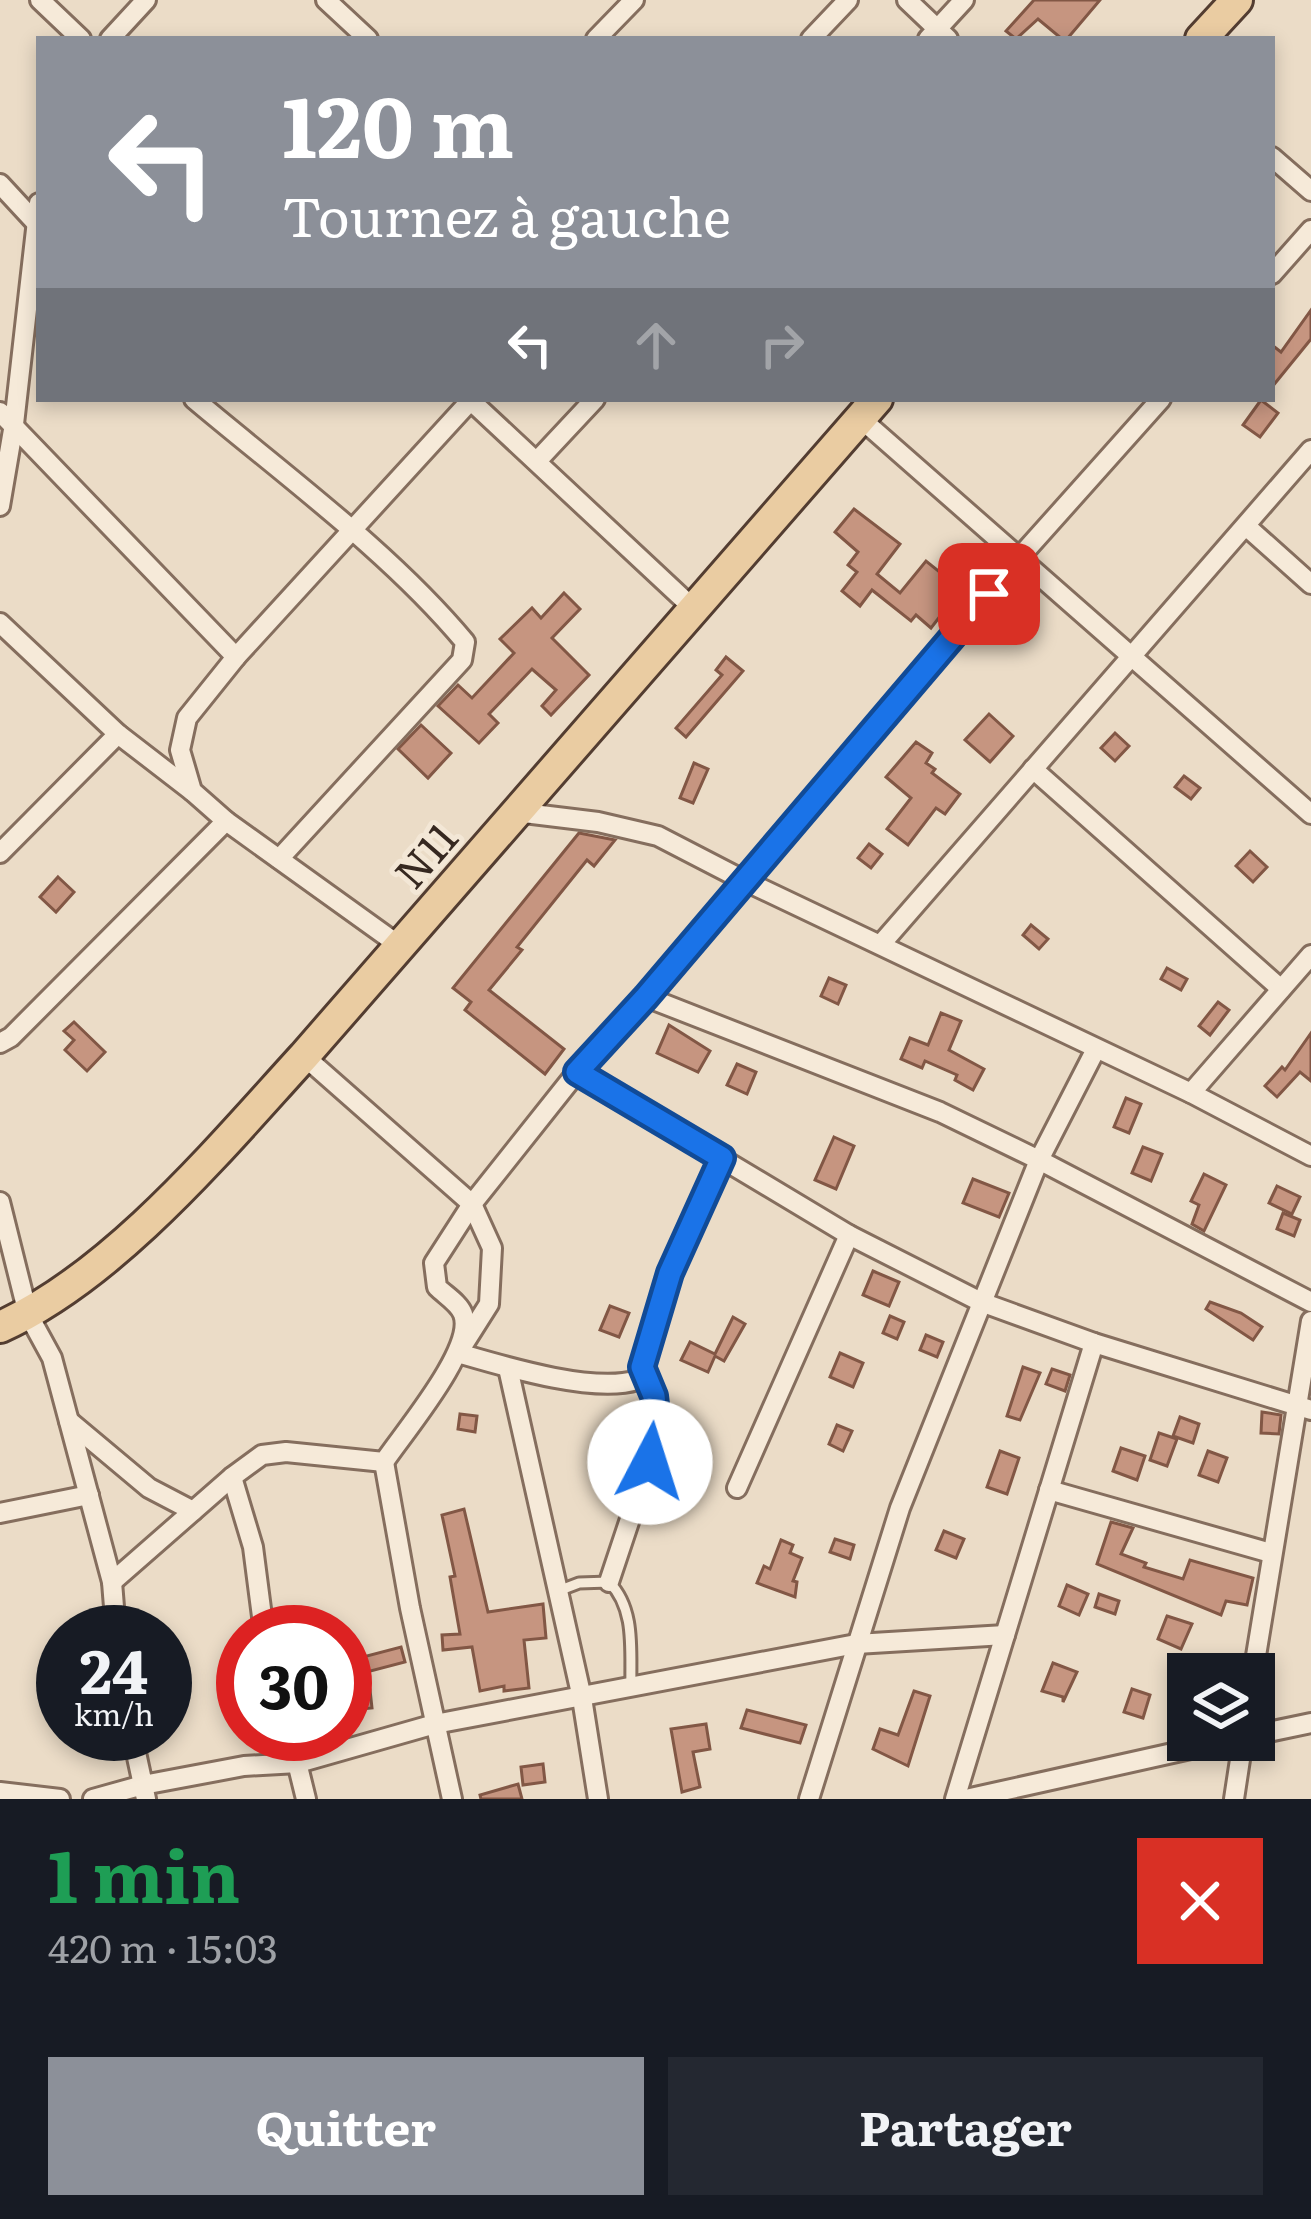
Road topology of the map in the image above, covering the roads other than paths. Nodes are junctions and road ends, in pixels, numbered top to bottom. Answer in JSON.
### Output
{"nodes":[{"id":1,"x":40,"y":0,"type":"edge"},
{"id":2,"x":146,"y":0,"type":"edge"},
{"id":3,"x":326,"y":0,"type":"edge"},
{"id":4,"x":634,"y":0,"type":"edge"},
{"id":5,"x":848,"y":0,"type":"edge"},
{"id":6,"x":907,"y":0,"type":"edge"},
{"id":7,"x":964,"y":0,"type":"edge"},
{"id":8,"x":1237,"y":0,"type":"edge"},
{"id":9,"x":78,"y":36,"type":"edge"},
{"id":10,"x":113,"y":36,"type":"edge"},
{"id":11,"x":365,"y":36,"type":"edge"},
{"id":12,"x":599,"y":36,"type":"edge"},
{"id":13,"x":815,"y":36,"type":"edge"},
{"id":14,"x":938,"y":36,"type":"edge"},
{"id":15,"x":1204,"y":36,"type":"edge"},
{"id":16,"x":1275,"y":161,"type":"edge"},
{"id":17,"x":0,"y":184,"type":"edge"},
{"id":18,"x":1311,"y":191,"type":"edge"},
{"id":19,"x":36,"y":214,"type":"edge"},
{"id":20,"x":36,"y":228,"type":"edge"},
{"id":21,"x":1311,"y":230,"type":"edge"},
{"id":22,"x":1275,"y":271,"type":"edge"},
{"id":23,"x":198,"y":402,"type":"edge"},
{"id":24,"x":469,"y":402,"type":"edge"},
{"id":25,"x":473,"y":402,"type":"edge"},
{"id":26,"x":592,"y":402,"type":"edge"},
{"id":27,"x":1158,"y":402,"type":"edge"},
{"id":28,"x":868,"y":409,"type":"edge"},
{"id":29,"x":5,"y":418,"type":"edge"},
{"id":30,"x":1311,"y":450,"type":"edge"},
{"id":31,"x":537,"y":461,"type":"junction"},
{"id":32,"x":0,"y":506,"type":"edge"},
{"id":33,"x":1246,"y":526,"type":"junction"},
{"id":34,"x":351,"y":532,"type":"junction"},
{"id":35,"x":1019,"y":558,"type":"junction"},
{"id":36,"x":1311,"y":584,"type":"edge"},
{"id":37,"x":695,"y":610,"type":"junction"},
{"id":38,"x":0,"y":623,"type":"edge"},
{"id":39,"x":1131,"y":656,"type":"junction"},
{"id":40,"x":236,"y":657,"type":"junction"},
{"id":41,"x":118,"y":734,"type":"junction"},
{"id":42,"x":1033,"y":769,"type":"junction"},
{"id":43,"x":192,"y":791,"type":"junction"},
{"id":44,"x":517,"y":812,"type":"junction"},
{"id":45,"x":1311,"y":814,"type":"edge"},
{"id":46,"x":226,"y":821,"type":"junction"},
{"id":47,"x":0,"y":854,"type":"edge"},
{"id":48,"x":279,"y":859,"type":"junction"},
{"id":49,"x":745,"y":881,"type":"junction"},
{"id":50,"x":882,"y":943,"type":"junction"},
{"id":51,"x":400,"y":946,"type":"junction"},
{"id":52,"x":1311,"y":955,"type":"edge"},
{"id":53,"x":1281,"y":989,"type":"junction"},
{"id":54,"x":646,"y":997,"type":"junction"},
{"id":55,"x":0,"y":1043,"type":"edge"},
{"id":56,"x":1096,"y":1049,"type":"junction"},
{"id":57,"x":304,"y":1056,"type":"junction"},
{"id":58,"x":577,"y":1072,"type":"junction"},
{"id":59,"x":1191,"y":1093,"type":"junction"},
{"id":60,"x":1311,"y":1156,"type":"edge"},
{"id":61,"x":722,"y":1158,"type":"junction"},
{"id":62,"x":1040,"y":1160,"type":"junction"},
{"id":63,"x":0,"y":1202,"type":"edge"},
{"id":64,"x":472,"y":1204,"type":"junction"},
{"id":65,"x":849,"y":1235,"type":"junction"},
{"id":66,"x":981,"y":1302,"type":"junction"},
{"id":67,"x":1311,"y":1302,"type":"edge"},
{"id":68,"x":14,"y":1321,"type":"edge"},
{"id":69,"x":1311,"y":1321,"type":"edge"},
{"id":70,"x":1094,"y":1343,"type":"junction"},
{"id":71,"x":458,"y":1353,"type":"junction"},
{"id":72,"x":642,"y":1367,"type":"junction"},
{"id":73,"x":508,"y":1368,"type":"junction"},
{"id":74,"x":1304,"y":1408,"type":"edge"},
{"id":75,"x":69,"y":1421,"type":"junction"},
{"id":76,"x":384,"y":1462,"type":"junction"},
{"id":77,"x":232,"y":1477,"type":"junction"},
{"id":78,"x":736,"y":1488,"type":"dead end"},
{"id":79,"x":1049,"y":1490,"type":"junction"},
{"id":80,"x":89,"y":1495,"type":"junction"},
{"id":81,"x":193,"y":1511,"type":"junction"},
{"id":82,"x":0,"y":1513,"type":"edge"},
{"id":83,"x":1271,"y":1552,"type":"junction"},
{"id":84,"x":112,"y":1582,"type":"junction"},
{"id":85,"x":609,"y":1582,"type":"junction"},
{"id":86,"x":558,"y":1592,"type":"junction"},
{"id":87,"x":114,"y":1605,"type":"edge"},
{"id":88,"x":261,"y":1605,"type":"edge"},
{"id":89,"x":1005,"y":1635,"type":"junction"},
{"id":90,"x":856,"y":1644,"type":"junction"},
{"id":91,"x":1256,"y":1653,"type":"edge"},
{"id":92,"x":631,"y":1687,"type":"junction"},
{"id":93,"x":582,"y":1698,"type":"junction"},
{"id":94,"x":435,"y":1724,"type":"junction"},
{"id":95,"x":1311,"y":1724,"type":"edge"},
{"id":96,"x":1275,"y":1731,"type":"edge"},
{"id":97,"x":1167,"y":1754,"type":"edge"},
{"id":98,"x":138,"y":1761,"type":"edge"},
{"id":99,"x":1240,"y":1761,"type":"edge"},
{"id":100,"x":298,"y":1763,"type":"junction"},
{"id":101,"x":0,"y":1792,"type":"edge"},
{"id":102,"x":144,"y":1792,"type":"edge"},
{"id":103,"x":59,"y":1799,"type":"edge"},
{"id":104,"x":93,"y":1799,"type":"edge"},
{"id":105,"x":306,"y":1799,"type":"edge"},
{"id":106,"x":452,"y":1799,"type":"edge"},
{"id":107,"x":598,"y":1799,"type":"edge"},
{"id":108,"x":808,"y":1799,"type":"edge"},
{"id":109,"x":955,"y":1799,"type":"edge"},
{"id":110,"x":966,"y":1799,"type":"edge"},
{"id":111,"x":1234,"y":1799,"type":"edge"}],
"edges":[{"from":1,"to":9,"type":"street"},
{"from":2,"to":10,"type":"street"},
{"from":3,"to":11,"type":"street"},
{"from":4,"to":12,"type":"street"},
{"from":5,"to":13,"type":"street"},
{"from":6,"to":14,"type":"street"},
{"from":7,"to":14,"type":"street"},
{"from":8,"to":15,"type":"main road"},
{"from":16,"to":18,"type":"street"},
{"from":17,"to":19,"type":"street"},
{"from":20,"to":29,"type":"street"},
{"from":21,"to":22,"type":"street"},
{"from":23,"to":34,"type":"street"},
{"from":24,"to":34,"type":"street"},
{"from":25,"to":31,"type":"street"},
{"from":26,"to":31,"type":"street"},
{"from":27,"to":35,"type":"street"},
{"from":28,"to":35,"type":"street"},
{"from":28,"to":37,"type":"main road","name":"N11"},
{"from":29,"to":32,"type":"street"},
{"from":29,"to":40,"type":"street"},
{"from":30,"to":33,"type":"street"},
{"from":31,"to":37,"type":"street"},
{"from":33,"to":36,"type":"street"},
{"from":33,"to":39,"type":"street"},
{"from":34,"to":40,"type":"street"},
{"from":34,"to":48,"type":"street"},
{"from":35,"to":39,"type":"street"},
{"from":35,"to":49,"type":"street"},
{"from":37,"to":44,"type":"main road","name":"N11"},
{"from":38,"to":41,"type":"street"},
{"from":39,"to":42,"type":"street"},
{"from":39,"to":45,"type":"street"},
{"from":40,"to":43,"type":"street"},
{"from":41,"to":43,"type":"street"},
{"from":41,"to":47,"type":"street"},
{"from":42,"to":50,"type":"street"},
{"from":42,"to":53,"type":"street"},
{"from":43,"to":46,"type":"street"},
{"from":44,"to":49,"type":"street"},
{"from":44,"to":51,"type":"main road","name":"N11"},
{"from":46,"to":48,"type":"street"},
{"from":46,"to":55,"type":"street"},
{"from":48,"to":51,"type":"street"},
{"from":49,"to":50,"type":"street"},
{"from":49,"to":54,"type":"street"},
{"from":50,"to":56,"type":"street"},
{"from":51,"to":57,"type":"main road","name":"N11"},
{"from":52,"to":53,"type":"street"},
{"from":53,"to":59,"type":"street"},
{"from":54,"to":58,"type":"street"},
{"from":54,"to":62,"type":"street"},
{"from":56,"to":59,"type":"street"},
{"from":56,"to":62,"type":"street"},
{"from":57,"to":64,"type":"street"},
{"from":57,"to":68,"type":"main road","name":"N11"},
{"from":58,"to":61,"type":"street"},
{"from":58,"to":64,"type":"street"},
{"from":59,"to":60,"type":"street"},
{"from":61,"to":65,"type":"street"},
{"from":61,"to":72,"type":"street"},
{"from":62,"to":66,"type":"street"},
{"from":62,"to":67,"type":"street"},
{"from":63,"to":68,"type":"street"},
{"from":64,"to":71,"type":"street"},
{"from":64,"to":71,"type":"street"},
{"from":65,"to":66,"type":"street"},
{"from":65,"to":78,"type":"street"},
{"from":66,"to":70,"type":"street"},
{"from":66,"to":90,"type":"street"},
{"from":68,"to":75,"type":"street"},
{"from":69,"to":74,"type":"street"},
{"from":70,"to":74,"type":"street"},
{"from":70,"to":79,"type":"street"},
{"from":71,"to":73,"type":"street"},
{"from":71,"to":76,"type":"street"},
{"from":72,"to":73,"type":"street"},
{"from":72,"to":85,"type":"street"},
{"from":73,"to":86,"type":"street"},
{"from":74,"to":83,"type":"street"},
{"from":75,"to":80,"type":"street"},
{"from":75,"to":81,"type":"street"},
{"from":76,"to":77,"type":"street"},
{"from":76,"to":94,"type":"street"},
{"from":77,"to":81,"type":"street"},
{"from":77,"to":88,"type":"street"},
{"from":79,"to":83,"type":"street"},
{"from":79,"to":89,"type":"street"},
{"from":80,"to":82,"type":"street"},
{"from":80,"to":84,"type":"street"},
{"from":81,"to":84,"type":"street"},
{"from":83,"to":91,"type":"street"},
{"from":84,"to":87,"type":"street"},
{"from":85,"to":86,"type":"lane"},
{"from":85,"to":92,"type":"lane"},
{"from":86,"to":93,"type":"street"},
{"from":89,"to":90,"type":"street"},
{"from":89,"to":109,"type":"street"},
{"from":90,"to":92,"type":"street"},
{"from":90,"to":108,"type":"street"},
{"from":92,"to":93,"type":"street"},
{"from":93,"to":94,"type":"street"},
{"from":93,"to":107,"type":"street"},
{"from":94,"to":100,"type":"street"},
{"from":94,"to":106,"type":"street"},
{"from":95,"to":96,"type":"street"},
{"from":97,"to":110,"type":"street"},
{"from":98,"to":102,"type":"street"},
{"from":99,"to":111,"type":"street"},
{"from":100,"to":102,"type":"street"},
{"from":100,"to":105,"type":"street"},
{"from":101,"to":103,"type":"street"},
{"from":102,"to":104,"type":"street"}]}
